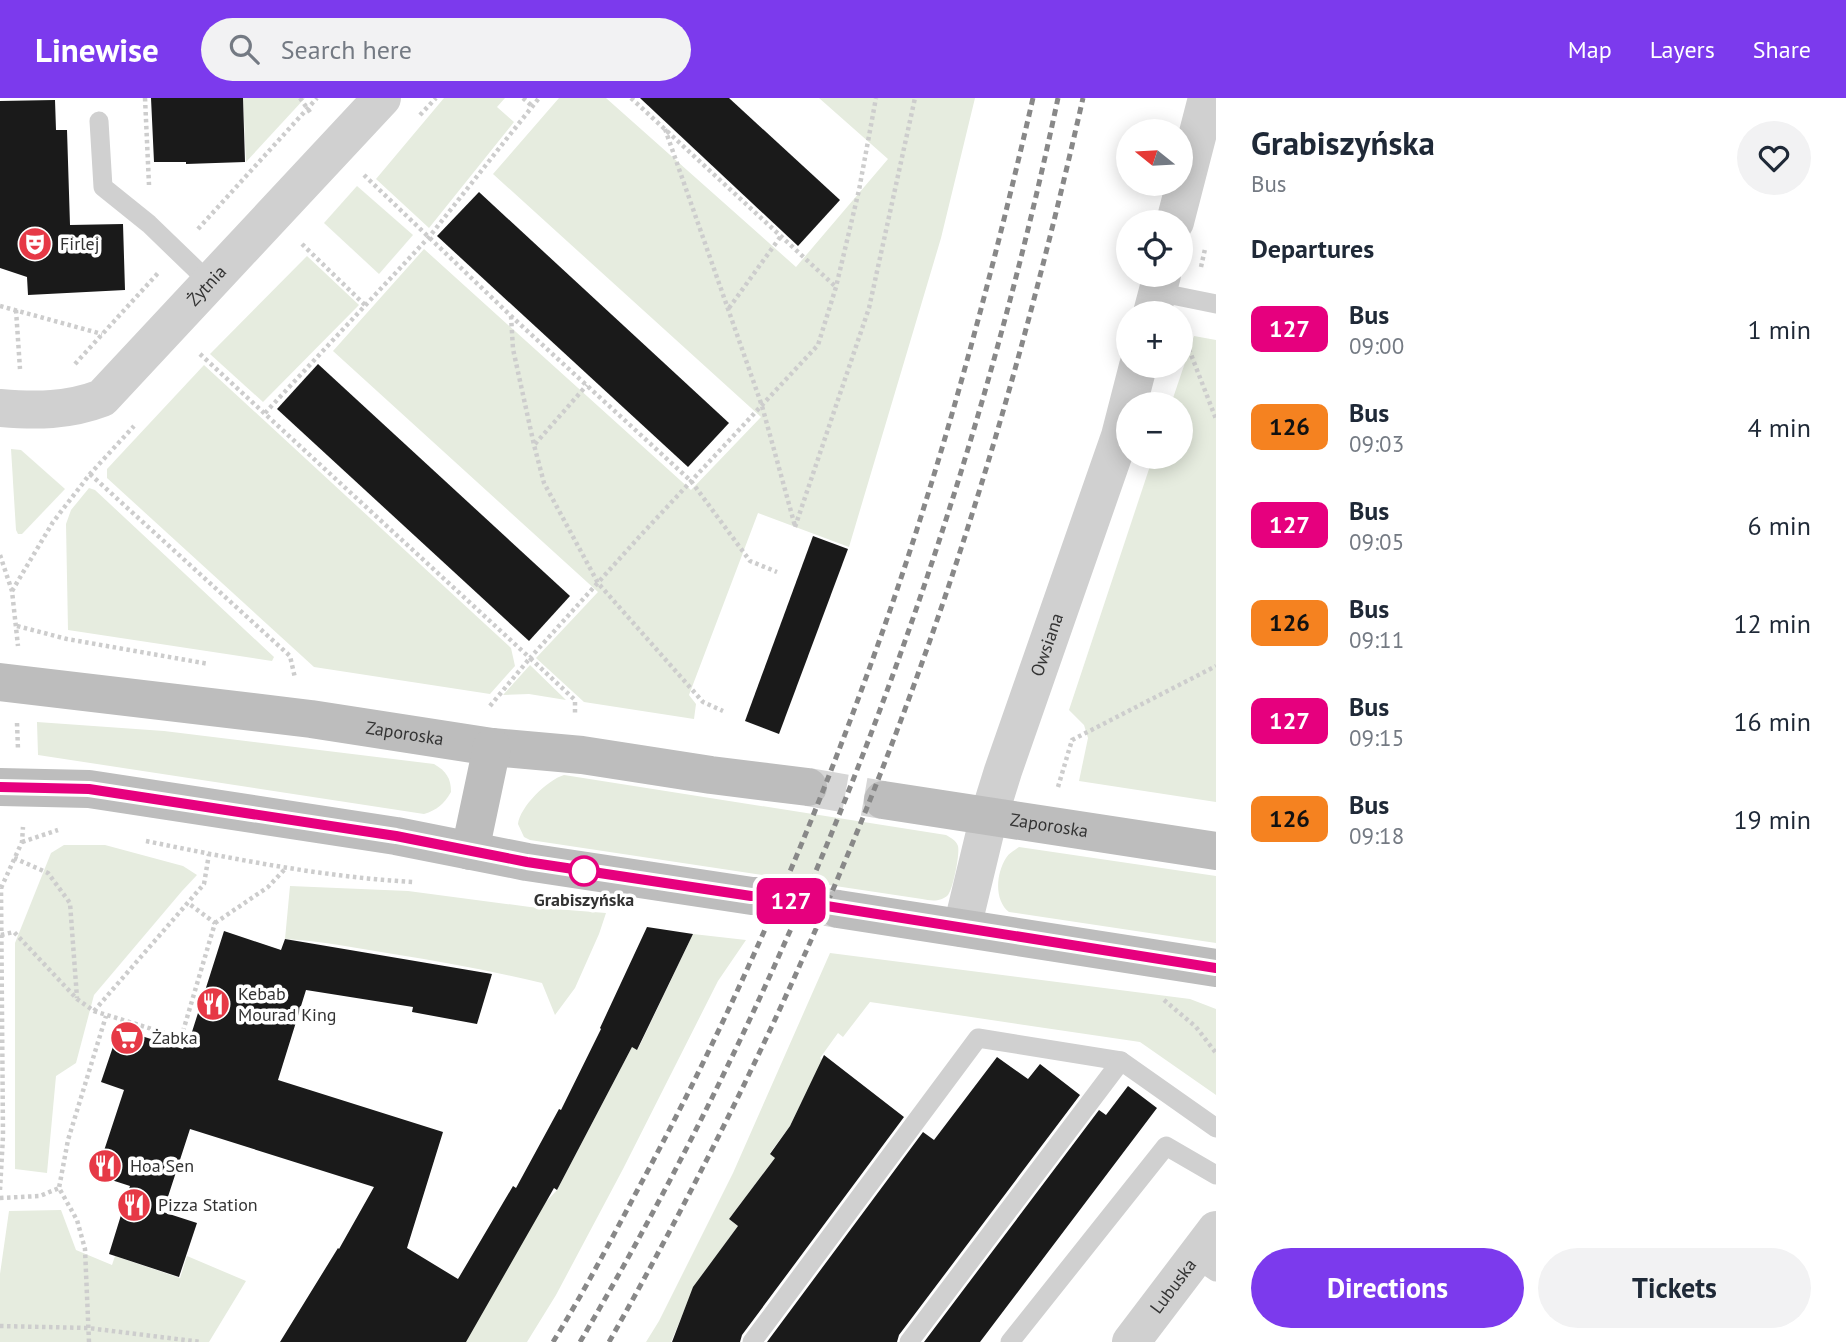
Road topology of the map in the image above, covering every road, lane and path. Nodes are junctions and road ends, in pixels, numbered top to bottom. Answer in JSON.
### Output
{"nodes":[{"id":1,"x":145,"y":98,"type":"edge"},
{"id":2,"x":300,"y":98,"type":"edge"},
{"id":3,"x":317,"y":98,"type":"edge"},
{"id":4,"x":382,"y":98,"type":"edge"},
{"id":5,"x":523,"y":98,"type":"edge"},
{"id":6,"x":539,"y":98,"type":"edge"},
{"id":7,"x":631,"y":98,"type":"edge"},
{"id":8,"x":876,"y":98,"type":"edge"},
{"id":9,"x":915,"y":98,"type":"edge"},
{"id":10,"x":1207,"y":98,"type":"edge"},
{"id":11,"x":532,"y":106,"type":"junction"},
{"id":12,"x":308,"y":108,"type":"junction"},
{"id":13,"x":99,"y":121,"type":"dead end"},
{"id":14,"x":666,"y":129,"type":"junction"},
{"id":15,"x":331,"y":153,"type":"junction"},
{"id":16,"x":1178,"y":210,"type":"edge"},
{"id":17,"x":149,"y":224,"type":"junction"},
{"id":18,"x":781,"y":236,"type":"junction"},
{"id":19,"x":429,"y":237,"type":"junction"},
{"id":20,"x":302,"y":244,"type":"dead end"},
{"id":21,"x":178,"y":251,"type":"junction"},
{"id":22,"x":209,"y":282,"type":"junction"},
{"id":23,"x":835,"y":287,"type":"junction"},
{"id":24,"x":1157,"y":293,"type":"edge"},
{"id":25,"x":1216,"y":304,"type":"edge"},
{"id":26,"x":0,"y":306,"type":"edge"},
{"id":27,"x":366,"y":306,"type":"junction"},
{"id":28,"x":728,"y":309,"type":"junction"},
{"id":29,"x":16,"y":310,"type":"junction"},
{"id":30,"x":511,"y":316,"type":"junction"},
{"id":31,"x":200,"y":354,"type":"dead end"},
{"id":32,"x":1193,"y":360,"type":"edge"},
{"id":33,"x":1135,"y":378,"type":"edge"},
{"id":34,"x":587,"y":385,"type":"junction"},
{"id":35,"x":16,"y":399,"type":"edge"},
{"id":36,"x":762,"y":406,"type":"junction"},
{"id":37,"x":265,"y":413,"type":"junction"},
{"id":38,"x":1216,"y":419,"type":"edge"},
{"id":39,"x":136,"y":424,"type":"dead end"},
{"id":40,"x":534,"y":445,"type":"junction"},
{"id":41,"x":90,"y":474,"type":"junction"},
{"id":42,"x":691,"y":481,"type":"junction"},
{"id":43,"x":0,"y":555,"type":"edge"},
{"id":44,"x":777,"y":572,"type":"dead end"},
{"id":45,"x":598,"y":583,"type":"junction"},
{"id":46,"x":12,"y":591,"type":"junction"},
{"id":47,"x":17,"y":626,"type":"junction"},
{"id":48,"x":530,"y":658,"type":"junction"},
{"id":49,"x":215,"y":665,"type":"dead end"},
{"id":50,"x":9,"y":666,"type":"edge"},
{"id":51,"x":1216,"y":666,"type":"edge"},
{"id":52,"x":282,"y":677,"type":"dead end"},
{"id":53,"x":489,"y":707,"type":"dead end"},
{"id":54,"x":723,"y":711,"type":"dead end"},
{"id":55,"x":16,"y":716,"type":"dead end"},
{"id":56,"x":575,"y":719,"type":"dead end"},
{"id":57,"x":492,"y":747,"type":"junction"},
{"id":58,"x":18,"y":753,"type":"dead end"},
{"id":59,"x":0,"y":787,"type":"edge"},
{"id":60,"x":808,"y":787,"type":"tunnel mouth"},
{"id":61,"x":1058,"y":787,"type":"dead end"},
{"id":62,"x":883,"y":800,"type":"tunnel mouth"},
{"id":63,"x":989,"y":816,"type":"junction"},
{"id":64,"x":23,"y":827,"type":"dead end"},
{"id":65,"x":470,"y":851,"type":"junction"},
{"id":66,"x":1216,"y":851,"type":"edge"},
{"id":67,"x":209,"y":854,"type":"dead end"},
{"id":68,"x":15,"y":858,"type":"junction"},
{"id":69,"x":287,"y":867,"type":"dead end"},
{"id":70,"x":1,"y":888,"type":"edge"},
{"id":71,"x":764,"y":896,"type":"tunnel mouth"},
{"id":72,"x":188,"y":903,"type":"junction"},
{"id":73,"x":838,"y":909,"type":"tunnel mouth"},
{"id":74,"x":215,"y":923,"type":"junction"},
{"id":75,"x":962,"y":928,"type":"junction"},
{"id":76,"x":1,"y":935,"type":"edge"},
{"id":77,"x":1216,"y":968,"type":"edge"},
{"id":78,"x":1159,"y":996,"type":"dead end"},
{"id":79,"x":78,"y":999,"type":"junction"},
{"id":80,"x":94,"y":1011,"type":"junction"},
{"id":81,"x":106,"y":1016,"type":"junction"},
{"id":82,"x":1216,"y":1053,"type":"edge"},
{"id":83,"x":1121,"y":1061,"type":"junction"},
{"id":84,"x":1216,"y":1128,"type":"edge"},
{"id":85,"x":1216,"y":1175,"type":"edge"},
{"id":86,"x":59,"y":1188,"type":"junction"},
{"id":87,"x":0,"y":1190,"type":"edge"},
{"id":88,"x":0,"y":1198,"type":"edge"},
{"id":89,"x":1209,"y":1253,"type":"edge"},
{"id":90,"x":0,"y":1326,"type":"edge"},
{"id":91,"x":88,"y":1328,"type":"junction"},
{"id":92,"x":89,"y":1342,"type":"edge"},
{"id":93,"x":201,"y":1342,"type":"edge"},
{"id":94,"x":752,"y":1342,"type":"edge"},
{"id":95,"x":909,"y":1342,"type":"edge"},
{"id":96,"x":1010,"y":1342,"type":"edge"},
{"id":97,"x":1131,"y":1342,"type":"edge"}],
"edges":[{"from":1,"to":17,"type":"path"},
{"from":2,"to":12,"type":"path"},
{"from":3,"to":12,"type":"path"},
{"from":4,"to":15,"type":"street","name":"Żytnia"},
{"from":5,"to":11,"type":"path"},
{"from":6,"to":11,"type":"path"},
{"from":7,"to":14,"type":"path"},
{"from":8,"to":23,"type":"path"},
{"from":9,"to":36,"type":"path"},
{"from":10,"to":16,"type":"street"},
{"from":11,"to":19,"type":"path"},
{"from":12,"to":15,"type":"path"},
{"from":12,"to":21,"type":"path"},
{"from":13,"to":17,"type":"lane"},
{"from":14,"to":18,"type":"path"},
{"from":14,"to":28,"type":"path"},
{"from":15,"to":19,"type":"path"},
{"from":15,"to":22,"type":"street","name":"Żytnia"},
{"from":17,"to":21,"type":"lane"},
{"from":18,"to":23,"type":"path"},
{"from":18,"to":28,"type":"path"},
{"from":19,"to":27,"type":"path"},
{"from":19,"to":30,"type":"path"},
{"from":20,"to":27,"type":"path"},
{"from":21,"to":22,"type":"lane"},
{"from":21,"to":29,"type":"path"},
{"from":22,"to":35,"type":"street","name":"Żytnia"},
{"from":23,"to":36,"type":"path"},
{"from":24,"to":25,"type":"lane"},
{"from":26,"to":29,"type":"path"},
{"from":27,"to":37,"type":"path"},
{"from":28,"to":36,"type":"path"},
{"from":29,"to":35,"type":"path"},
{"from":30,"to":34,"type":"path"},
{"from":30,"to":40,"type":"path"},
{"from":31,"to":37,"type":"path"},
{"from":32,"to":38,"type":"path"},
{"from":33,"to":63,"type":"street","name":"Owsiana"},
{"from":34,"to":40,"type":"path"},
{"from":34,"to":42,"type":"path"},
{"from":36,"to":42,"type":"path"},
{"from":37,"to":48,"type":"path"},
{"from":39,"to":41,"type":"path"},
{"from":40,"to":45,"type":"path"},
{"from":41,"to":46,"type":"path"},
{"from":41,"to":52,"type":"path"},
{"from":42,"to":44,"type":"path"},
{"from":42,"to":45,"type":"path"},
{"from":43,"to":46,"type":"path"},
{"from":45,"to":48,"type":"path"},
{"from":45,"to":54,"type":"path"},
{"from":46,"to":47,"type":"path"},
{"from":47,"to":49,"type":"path"},
{"from":47,"to":50,"type":"path"},
{"from":48,"to":53,"type":"path"},
{"from":48,"to":56,"type":"path"},
{"from":50,"to":57,"type":"main road","name":"Zaporoska"},
{"from":51,"to":61,"type":"path"},
{"from":55,"to":58,"type":"path"},
{"from":57,"to":60,"type":"main road","name":"Zaporoska"},
{"from":57,"to":65,"type":"main road"},
{"from":59,"to":65,"type":"main road"},
{"from":62,"to":63,"type":"main road","name":"Zaporoska"},
{"from":63,"to":66,"type":"main road","name":"Zaporoska"},
{"from":63,"to":75,"type":"street","name":"Owsiana"},
{"from":64,"to":68,"type":"path"},
{"from":65,"to":71,"type":"main road"},
{"from":67,"to":72,"type":"path"},
{"from":68,"to":70,"type":"path"},
{"from":68,"to":79,"type":"path"},
{"from":69,"to":74,"type":"path"},
{"from":70,"to":76,"type":"path"},
{"from":72,"to":74,"type":"path"},
{"from":72,"to":80,"type":"path"},
{"from":73,"to":75,"type":"main road"},
{"from":74,"to":81,"type":"path"},
{"from":75,"to":77,"type":"main road"},
{"from":76,"to":79,"type":"path"},
{"from":76,"to":87,"type":"path"},
{"from":78,"to":82,"type":"path"},
{"from":79,"to":80,"type":"path"},
{"from":80,"to":81,"type":"path"},
{"from":81,"to":86,"type":"path"},
{"from":83,"to":84,"type":"lane"},
{"from":83,"to":94,"type":"lane"},
{"from":83,"to":95,"type":"lane"},
{"from":85,"to":96,"type":"lane"},
{"from":86,"to":88,"type":"path"},
{"from":86,"to":91,"type":"path"},
{"from":89,"to":97,"type":"street","name":"Lubuska"},
{"from":90,"to":91,"type":"path"},
{"from":91,"to":92,"type":"path"},
{"from":91,"to":93,"type":"path"}]}
